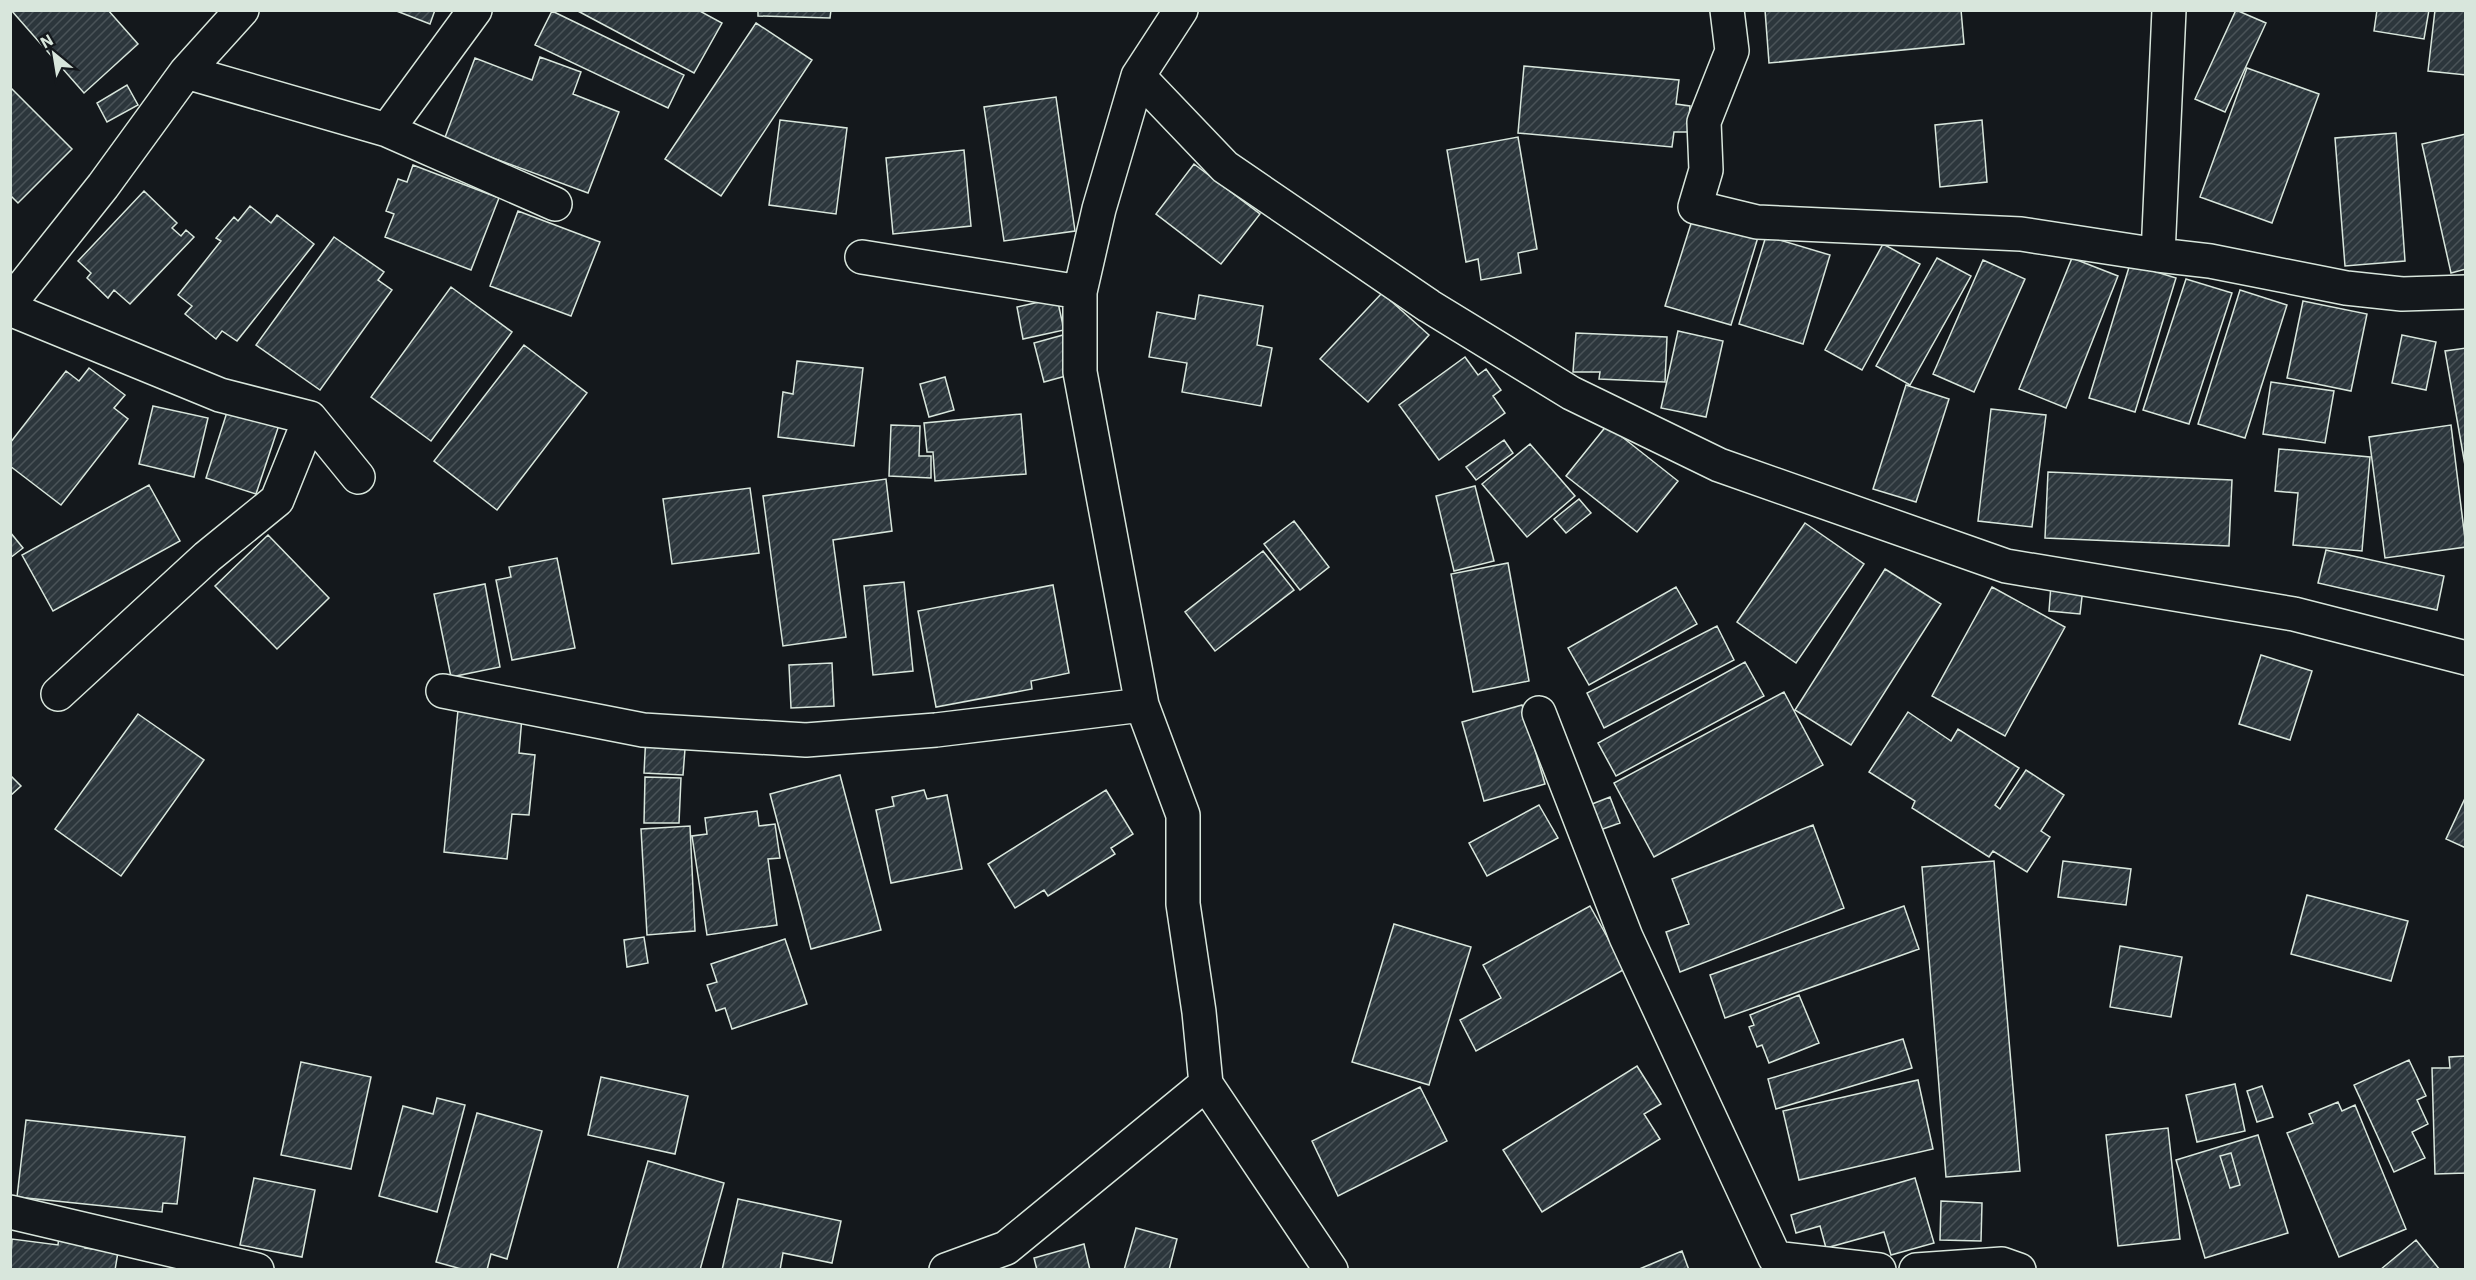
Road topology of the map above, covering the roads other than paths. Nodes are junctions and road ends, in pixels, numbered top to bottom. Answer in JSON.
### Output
{"nodes":[{"id":1,"x":242,"y":10,"type":"edge"},
{"id":2,"x":475,"y":10,"type":"edge"},
{"id":3,"x":1181,"y":10,"type":"edge"},
{"id":4,"x":1727,"y":10,"type":"edge"},
{"id":5,"x":2169,"y":10,"type":"edge"},
{"id":6,"x":186,"y":72,"type":"junction"},
{"id":7,"x":1138,"y":76,"type":"junction"},
{"id":8,"x":387,"y":130,"type":"junction"},
{"id":9,"x":555,"y":204,"type":"dead end"},
{"id":10,"x":2158,"y":255,"type":"junction"},
{"id":11,"x":862,"y":257,"type":"dead end"},
{"id":12,"x":1080,"y":292,"type":"junction"},
{"id":13,"x":2466,"y":292,"type":"edge"},
{"id":14,"x":10,"y":303,"type":"edge"},
{"id":15,"x":10,"y":309,"type":"edge"},
{"id":16,"x":310,"y":418,"type":"junction"},
{"id":17,"x":358,"y":477,"type":"dead end"},
{"id":18,"x":2466,"y":658,"type":"edge"},
{"id":19,"x":442,"y":691,"type":"dead end"},
{"id":20,"x":58,"y":694,"type":"dead end"},
{"id":21,"x":1142,"y":705,"type":"junction"},
{"id":22,"x":1539,"y":712,"type":"dead end"},
{"id":23,"x":1206,"y":1084,"type":"junction"},
{"id":24,"x":10,"y":1212,"type":"edge"},
{"id":25,"x":257,"y":1269,"type":"edge"},
{"id":26,"x":946,"y":1269,"type":"edge"},
{"id":27,"x":1331,"y":1269,"type":"edge"},
{"id":28,"x":1879,"y":1269,"type":"edge"},
{"id":29,"x":1916,"y":1269,"type":"edge"},
{"id":30,"x":2019,"y":1269,"type":"edge"}],
"edges":[{"from":1,"to":6,"type":"street"},
{"from":2,"to":8,"type":"street"},
{"from":3,"to":7,"type":"street"},
{"from":4,"to":10,"type":"street"},
{"from":5,"to":10,"type":"street"},
{"from":6,"to":8,"type":"street"},
{"from":6,"to":14,"type":"street"},
{"from":7,"to":12,"type":"street"},
{"from":7,"to":18,"type":"street"},
{"from":8,"to":9,"type":"street"},
{"from":10,"to":13,"type":"street"},
{"from":11,"to":12,"type":"street"},
{"from":12,"to":21,"type":"street"},
{"from":15,"to":16,"type":"street"},
{"from":16,"to":17,"type":"street"},
{"from":16,"to":20,"type":"street"},
{"from":19,"to":21,"type":"street"},
{"from":21,"to":23,"type":"street"},
{"from":22,"to":28,"type":"street"},
{"from":23,"to":26,"type":"street"},
{"from":23,"to":27,"type":"street"},
{"from":24,"to":25,"type":"street"},
{"from":29,"to":30,"type":"street"}]}
